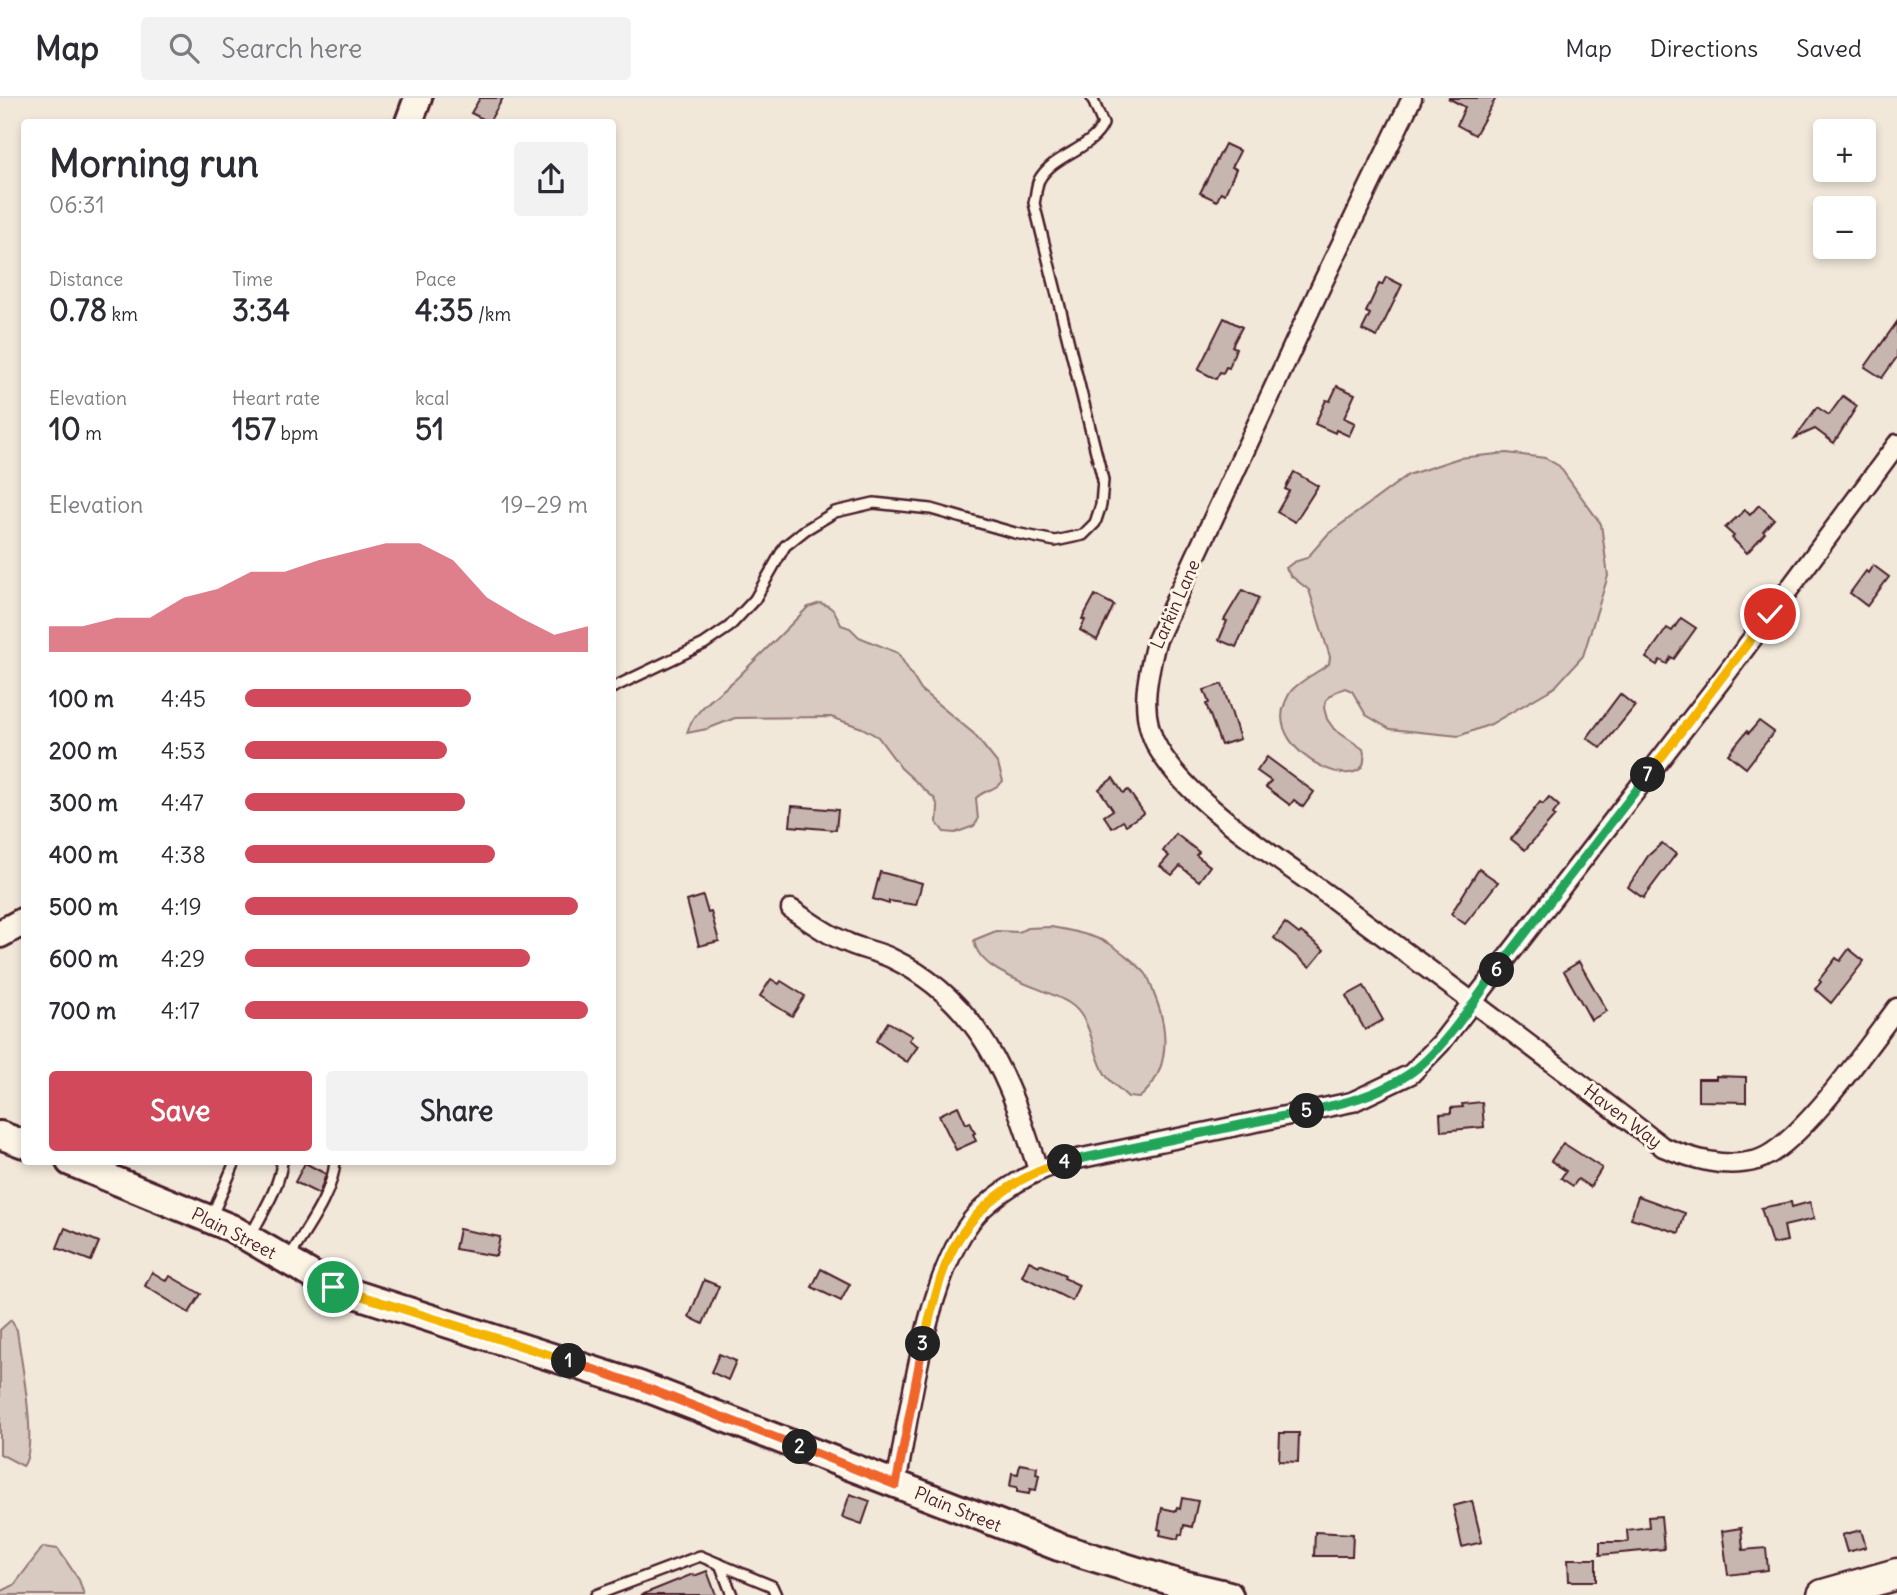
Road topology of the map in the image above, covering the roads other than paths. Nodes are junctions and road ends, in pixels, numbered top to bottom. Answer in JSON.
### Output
{"nodes":[{"id":1,"x":418,"y":98,"type":"edge"},
{"id":2,"x":1092,"y":98,"type":"edge"},
{"id":3,"x":1412,"y":98,"type":"edge"},
{"id":4,"x":410,"y":119,"type":"edge"},
{"id":5,"x":1897,"y":444,"type":"edge"},
{"id":6,"x":616,"y":686,"type":"edge"},
{"id":7,"x":791,"y":909,"type":"dead end"},
{"id":8,"x":21,"y":923,"type":"edge"},
{"id":9,"x":0,"y":934,"type":"edge"},
{"id":10,"x":1473,"y":1002,"type":"junction"},
{"id":11,"x":1897,"y":1008,"type":"edge"},
{"id":12,"x":0,"y":1135,"type":"edge"},
{"id":13,"x":21,"y":1143,"type":"edge"},
{"id":14,"x":77,"y":1165,"type":"edge"},
{"id":15,"x":234,"y":1165,"type":"edge"},
{"id":16,"x":282,"y":1165,"type":"edge"},
{"id":17,"x":334,"y":1165,"type":"edge"},
{"id":18,"x":1038,"y":1170,"type":"junction"},
{"id":19,"x":211,"y":1219,"type":"junction"},
{"id":20,"x":249,"y":1238,"type":"junction"},
{"id":21,"x":287,"y":1261,"type":"junction"},
{"id":22,"x":896,"y":1485,"type":"junction"},
{"id":23,"x":720,"y":1564,"type":"junction"},
{"id":24,"x":1897,"y":1574,"type":"edge"},
{"id":25,"x":596,"y":1595,"type":"edge"},
{"id":26,"x":732,"y":1595,"type":"edge"},
{"id":27,"x":776,"y":1595,"type":"edge"},
{"id":28,"x":1229,"y":1595,"type":"edge"},
{"id":29,"x":1823,"y":1595,"type":"edge"}],
"edges":[{"from":1,"to":4,"type":"street"},
{"from":2,"to":6,"type":"lane"},
{"from":3,"to":10,"type":"street","name":"Larkin Lane"},
{"from":5,"to":10,"type":"street"},
{"from":7,"to":18,"type":"street"},
{"from":8,"to":9,"type":"street"},
{"from":10,"to":11,"type":"street","name":"Haven Way"},
{"from":10,"to":18,"type":"street"},
{"from":12,"to":13,"type":"street"},
{"from":14,"to":19,"type":"street","name":"Plain Street"},
{"from":15,"to":19,"type":"lane"},
{"from":16,"to":20,"type":"lane"},
{"from":17,"to":21,"type":"lane"},
{"from":18,"to":22,"type":"street"},
{"from":19,"to":20,"type":"street","name":"Plain Street"},
{"from":20,"to":21,"type":"street","name":"Plain Street"},
{"from":21,"to":22,"type":"street","name":"Plain Street"},
{"from":22,"to":28,"type":"street","name":"Plain Street"},
{"from":23,"to":25,"type":"lane"},
{"from":23,"to":26,"type":"lane"},
{"from":23,"to":27,"type":"lane"},
{"from":24,"to":29,"type":"main road"}]}
